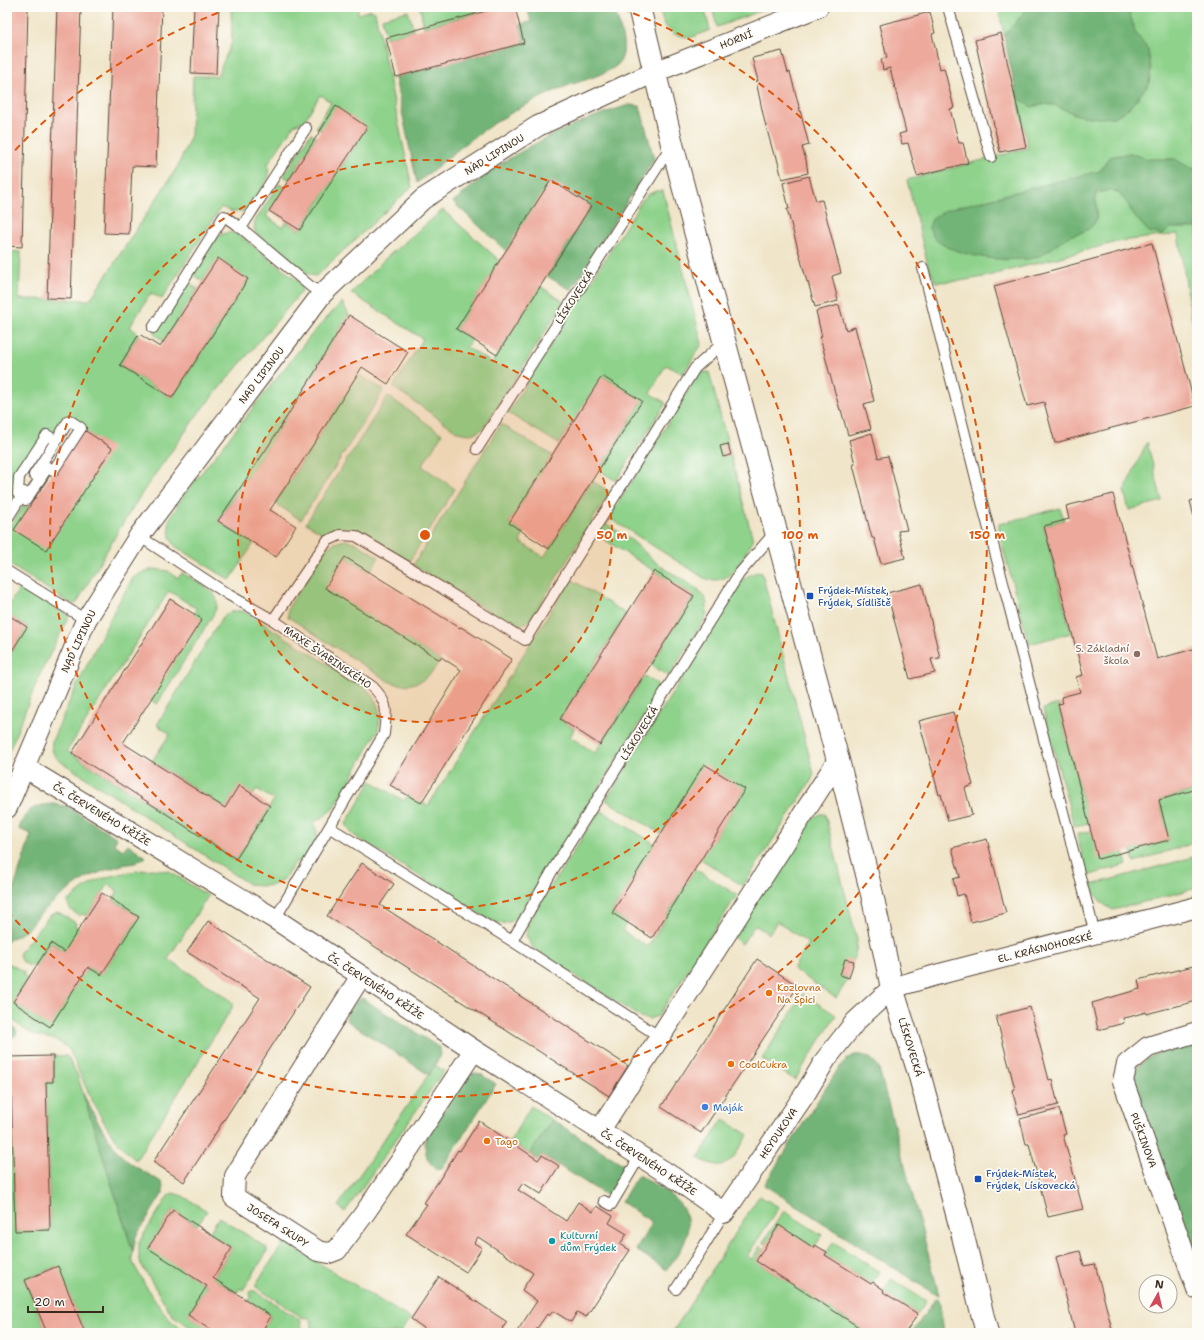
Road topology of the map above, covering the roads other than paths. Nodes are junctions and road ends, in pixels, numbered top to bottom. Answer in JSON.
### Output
{"nodes":[{"id":1,"x":639,"y":7,"type":"edge"},
{"id":2,"x":818,"y":7,"type":"edge"},
{"id":3,"x":948,"y":7,"type":"edge"},
{"id":4,"x":655,"y":72,"type":"junction"},
{"id":5,"x":306,"y":128,"type":"dead end"},
{"id":6,"x":672,"y":144,"type":"junction"},
{"id":7,"x":991,"y":157,"type":"dead end"},
{"id":8,"x":241,"y":228,"type":"junction"},
{"id":9,"x":923,"y":268,"type":"dead end"},
{"id":10,"x":322,"y":294,"type":"junction"},
{"id":11,"x":153,"y":328,"type":"dead end"},
{"id":12,"x":724,"y":342,"type":"junction"},
{"id":13,"x":477,"y":449,"type":"dead end"},
{"id":14,"x":21,"y":496,"type":"junction"},
{"id":15,"x":7,"y":519,"type":"edge"},
{"id":16,"x":775,"y":532,"type":"junction"},
{"id":17,"x":139,"y":536,"type":"junction"},
{"id":18,"x":7,"y":571,"type":"edge"},
{"id":19,"x":86,"y":620,"type":"junction"},
{"id":20,"x":273,"y":620,"type":"junction"},
{"id":21,"x":838,"y":760,"type":"junction"},
{"id":22,"x":24,"y":767,"type":"junction"},
{"id":23,"x":7,"y":808,"type":"edge"},
{"id":24,"x":329,"y":828,"type":"junction"},
{"id":25,"x":1197,"y":907,"type":"edge"},
{"id":26,"x":275,"y":919,"type":"junction"},
{"id":27,"x":1095,"y":934,"type":"junction"},
{"id":28,"x":512,"y":941,"type":"junction"},
{"id":29,"x":361,"y":976,"type":"junction"},
{"id":30,"x":892,"y":988,"type":"junction"},
{"id":31,"x":1197,"y":1032,"type":"edge"},
{"id":32,"x":660,"y":1037,"type":"junction"},
{"id":33,"x":474,"y":1050,"type":"junction"},
{"id":34,"x":600,"y":1130,"type":"junction"},
{"id":35,"x":640,"y":1156,"type":"junction"},
{"id":36,"x":604,"y":1201,"type":"dead end"},
{"id":37,"x":724,"y":1213,"type":"junction"},
{"id":38,"x":676,"y":1288,"type":"dead end"},
{"id":39,"x":1197,"y":1289,"type":"edge"},
{"id":40,"x":987,"y":1333,"type":"edge"}],
"edges":[{"from":1,"to":4,"type":"main road","name":"LÍSKOVECKÁ"},
{"from":2,"to":4,"type":"street","name":"HORNÍ"},
{"from":3,"to":7,"type":"lane"},
{"from":4,"to":6,"type":"main road","name":"LÍSKOVECKÁ"},
{"from":4,"to":10,"type":"street","name":"NAD LIPINOU"},
{"from":5,"to":8,"type":"lane"},
{"from":6,"to":12,"type":"main road","name":"LÍSKOVECKÁ"},
{"from":6,"to":13,"type":"lane","name":"LÍSKOVECKÁ"},
{"from":8,"to":10,"type":"lane"},
{"from":8,"to":11,"type":"lane"},
{"from":9,"to":27,"type":"lane"},
{"from":10,"to":17,"type":"street","name":"NAD LIPINOU"},
{"from":12,"to":16,"type":"main road","name":"LÍSKOVECKÁ"},
{"from":12,"to":20,"type":"lane"},
{"from":14,"to":14,"type":"lane"},
{"from":14,"to":15,"type":"lane"},
{"from":16,"to":21,"type":"main road","name":"LÍSKOVECKÁ"},
{"from":16,"to":28,"type":"lane","name":"LÍSKOVECKÁ"},
{"from":17,"to":19,"type":"street","name":"NAD LIPINOU"},
{"from":17,"to":20,"type":"lane","name":"MAXE ŠVABINSKÉHO"},
{"from":18,"to":19,"type":"lane"},
{"from":19,"to":22,"type":"street","name":"NAD LIPINOU"},
{"from":20,"to":24,"type":"lane","name":"MAXE ŠVABINSKÉHO"},
{"from":21,"to":30,"type":"main road","name":"LÍSKOVECKÁ"},
{"from":21,"to":32,"type":"street"},
{"from":22,"to":23,"type":"street","name":"NAD LIPINOU"},
{"from":22,"to":26,"type":"street","name":"ČS. ČERVENÉHO KŘÍŽE"},
{"from":24,"to":26,"type":"lane","name":"MAXE ŠVABINSKÉHO"},
{"from":24,"to":28,"type":"lane"},
{"from":25,"to":27,"type":"street","name":"EL. KRÁSNOHORSKÉ"},
{"from":26,"to":29,"type":"street","name":"ČS. ČERVENÉHO KŘÍŽE"},
{"from":27,"to":30,"type":"street","name":"EL. KRÁSNOHORSKÉ"},
{"from":28,"to":32,"type":"lane"},
{"from":29,"to":33,"type":"street","name":"ČS. ČERVENÉHO KŘÍŽE"},
{"from":29,"to":33,"type":"street","name":"JOSEFA SKUPY"},
{"from":30,"to":37,"type":"street","name":"HEYDUKOVA"},
{"from":30,"to":40,"type":"main road","name":"LÍSKOVECKÁ"},
{"from":31,"to":39,"type":"street","name":"PUŠKINOVA"},
{"from":32,"to":34,"type":"street"},
{"from":33,"to":34,"type":"street","name":"ČS. ČERVENÉHO KŘÍŽE"},
{"from":34,"to":35,"type":"street","name":"ČS. ČERVENÉHO KŘÍŽE"},
{"from":35,"to":36,"type":"lane"},
{"from":35,"to":37,"type":"street","name":"ČS. ČERVENÉHO KŘÍŽE"},
{"from":37,"to":38,"type":"lane","name":"HEYDUKOVA"}]}
